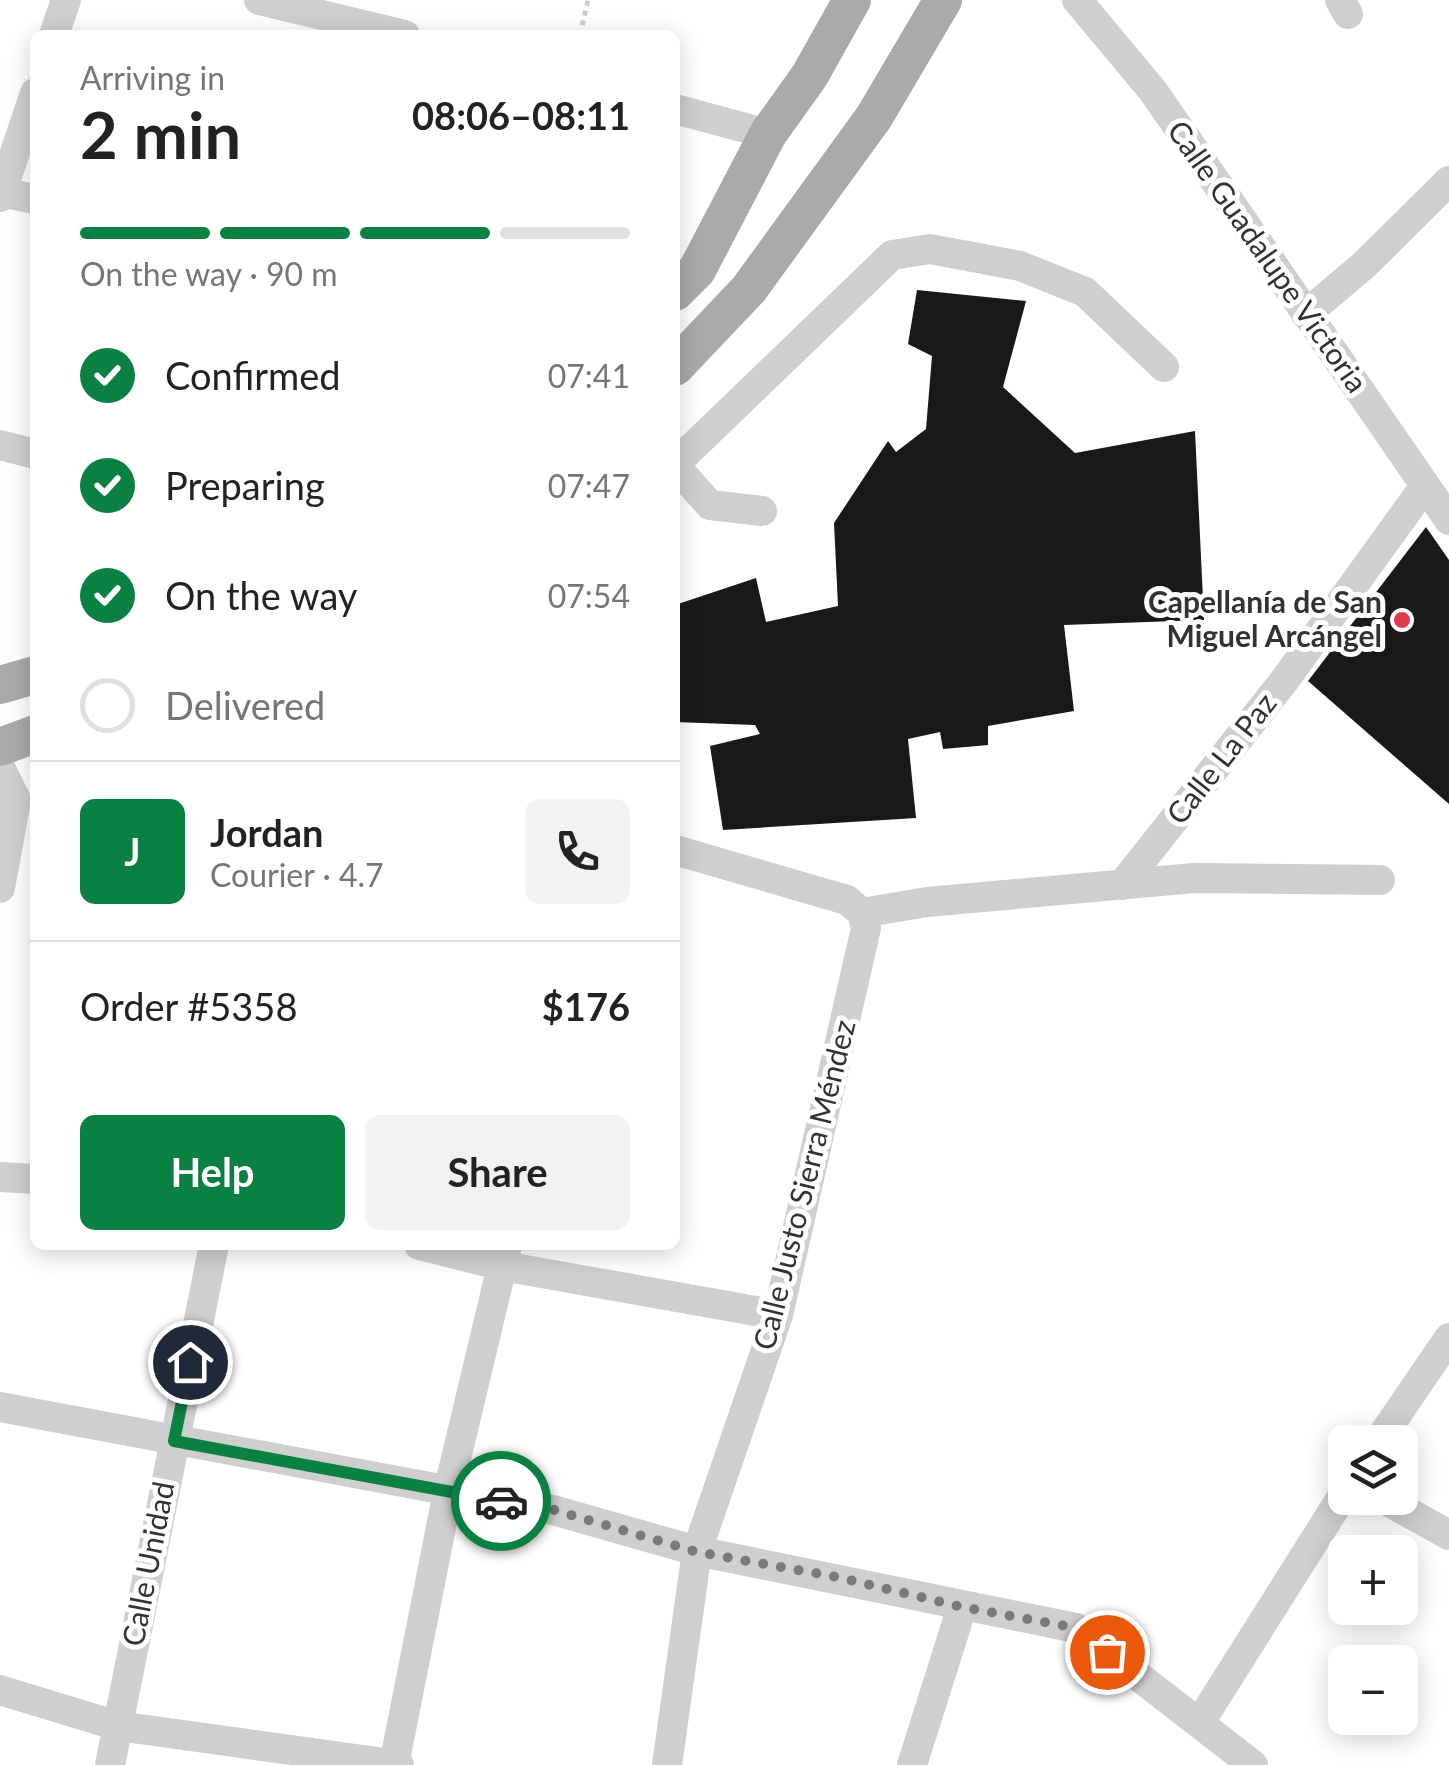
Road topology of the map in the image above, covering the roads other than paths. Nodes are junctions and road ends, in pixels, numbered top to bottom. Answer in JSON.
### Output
{"nodes":[{"id":1,"x":66,"y":0,"type":"edge"},
{"id":2,"x":259,"y":0,"type":"edge"},
{"id":3,"x":852,"y":0,"type":"edge"},
{"id":4,"x":943,"y":0,"type":"edge"},
{"id":5,"x":1078,"y":0,"type":"edge"},
{"id":6,"x":56,"y":30,"type":"edge"},
{"id":7,"x":384,"y":30,"type":"edge"},
{"id":8,"x":30,"y":108,"type":"edge"},
{"id":9,"x":680,"y":109,"type":"edge"},
{"id":10,"x":768,"y":134,"type":"junction"},
{"id":11,"x":1449,"y":181,"type":"edge"},
{"id":12,"x":1,"y":193,"type":"edge"},
{"id":13,"x":30,"y":197,"type":"edge"},
{"id":14,"x":680,"y":287,"type":"edge"},
{"id":15,"x":1306,"y":314,"type":"junction"},
{"id":16,"x":680,"y":363,"type":"edge"},
{"id":17,"x":1164,"y":367,"type":"dead end"},
{"id":18,"x":0,"y":445,"type":"edge"},
{"id":19,"x":30,"y":453,"type":"edge"},
{"id":20,"x":680,"y":460,"type":"edge"},
{"id":21,"x":680,"y":471,"type":"edge"},
{"id":22,"x":1426,"y":486,"type":"junction"},
{"id":23,"x":762,"y":512,"type":"dead end"},
{"id":24,"x":1449,"y":520,"type":"edge"},
{"id":25,"x":30,"y":676,"type":"edge"},
{"id":26,"x":0,"y":685,"type":"edge"},
{"id":27,"x":30,"y":736,"type":"edge"},
{"id":28,"x":0,"y":747,"type":"edge"},
{"id":29,"x":0,"y":767,"type":"edge"},
{"id":30,"x":680,"y":851,"type":"edge"},
{"id":31,"x":1380,"y":880,"type":"dead end"},
{"id":32,"x":1122,"y":885,"type":"junction"},
{"id":33,"x":0,"y":888,"type":"edge"},
{"id":34,"x":862,"y":913,"type":"junction"},
{"id":35,"x":0,"y":1177,"type":"edge"},
{"id":36,"x":30,"y":1180,"type":"edge"},
{"id":37,"x":213,"y":1250,"type":"edge"},
{"id":38,"x":462,"y":1250,"type":"edge"},
{"id":39,"x":505,"y":1255,"type":"edge"},
{"id":40,"x":778,"y":1315,"type":"junction"},
{"id":41,"x":1449,"y":1338,"type":"edge"},
{"id":42,"x":0,"y":1407,"type":"edge"},
{"id":43,"x":1390,"y":1425,"type":"edge"},
{"id":44,"x":174,"y":1441,"type":"junction"},
{"id":45,"x":448,"y":1492,"type":"junction"},
{"id":46,"x":1330,"y":1515,"type":"edge"},
{"id":47,"x":1413,"y":1515,"type":"edge"},
{"id":48,"x":1449,"y":1535,"type":"edge"},
{"id":49,"x":697,"y":1552,"type":"junction"},
{"id":50,"x":962,"y":1607,"type":"junction"},
{"id":51,"x":0,"y":1690,"type":"edge"},
{"id":52,"x":1200,"y":1722,"type":"junction"},
{"id":53,"x":118,"y":1726,"type":"junction"},
{"id":54,"x":110,"y":1765,"type":"edge"},
{"id":55,"x":396,"y":1765,"type":"edge"},
{"id":56,"x":666,"y":1765,"type":"edge"},
{"id":57,"x":912,"y":1765,"type":"edge"},
{"id":58,"x":1253,"y":1765,"type":"edge"}],
"edges":[{"from":1,"to":6,"type":"street"},
{"from":2,"to":7,"type":"street"},
{"from":3,"to":10,"type":"main road"},
{"from":4,"to":16,"type":"main road"},
{"from":5,"to":15,"type":"street","name":"Calle Guadalupe Victoria"},
{"from":8,"to":12,"type":"street"},
{"from":9,"to":10,"type":"street"},
{"from":10,"to":14,"type":"main road"},
{"from":11,"to":15,"type":"street"},
{"from":12,"to":13,"type":"street"},
{"from":15,"to":22,"type":"street","name":"Calle Guadalupe Victoria"},
{"from":17,"to":20,"type":"street"},
{"from":18,"to":19,"type":"street"},
{"from":21,"to":23,"type":"street"},
{"from":22,"to":24,"type":"street","name":"Calle Guadalupe Victoria"},
{"from":22,"to":32,"type":"street","name":"Calle La Paz"},
{"from":25,"to":26,"type":"main road"},
{"from":27,"to":28,"type":"main road"},
{"from":29,"to":33,"type":"street"},
{"from":30,"to":34,"type":"street"},
{"from":31,"to":32,"type":"street"},
{"from":32,"to":34,"type":"street"},
{"from":34,"to":40,"type":"street","name":"Calle Justo Sierra Méndez"},
{"from":35,"to":36,"type":"street"},
{"from":37,"to":44,"type":"street","name":"Calle Unidad"},
{"from":38,"to":39,"type":"street"},
{"from":39,"to":40,"type":"street"},
{"from":39,"to":45,"type":"street"},
{"from":40,"to":49,"type":"street","name":"Calle Justo Sierra Méndez"},
{"from":41,"to":43,"type":"street"},
{"from":42,"to":44,"type":"street"},
{"from":44,"to":45,"type":"street"},
{"from":44,"to":53,"type":"street","name":"Calle Unidad"},
{"from":45,"to":49,"type":"street"},
{"from":45,"to":55,"type":"street"},
{"from":46,"to":52,"type":"street"},
{"from":47,"to":48,"type":"street"},
{"from":49,"to":50,"type":"street"},
{"from":49,"to":56,"type":"street","name":"Calle Justo Sierra Méndez"},
{"from":50,"to":52,"type":"street"},
{"from":50,"to":57,"type":"street"},
{"from":51,"to":53,"type":"street"},
{"from":52,"to":58,"type":"street"},
{"from":53,"to":54,"type":"street","name":"Calle Unidad"},
{"from":53,"to":55,"type":"street"}]}
